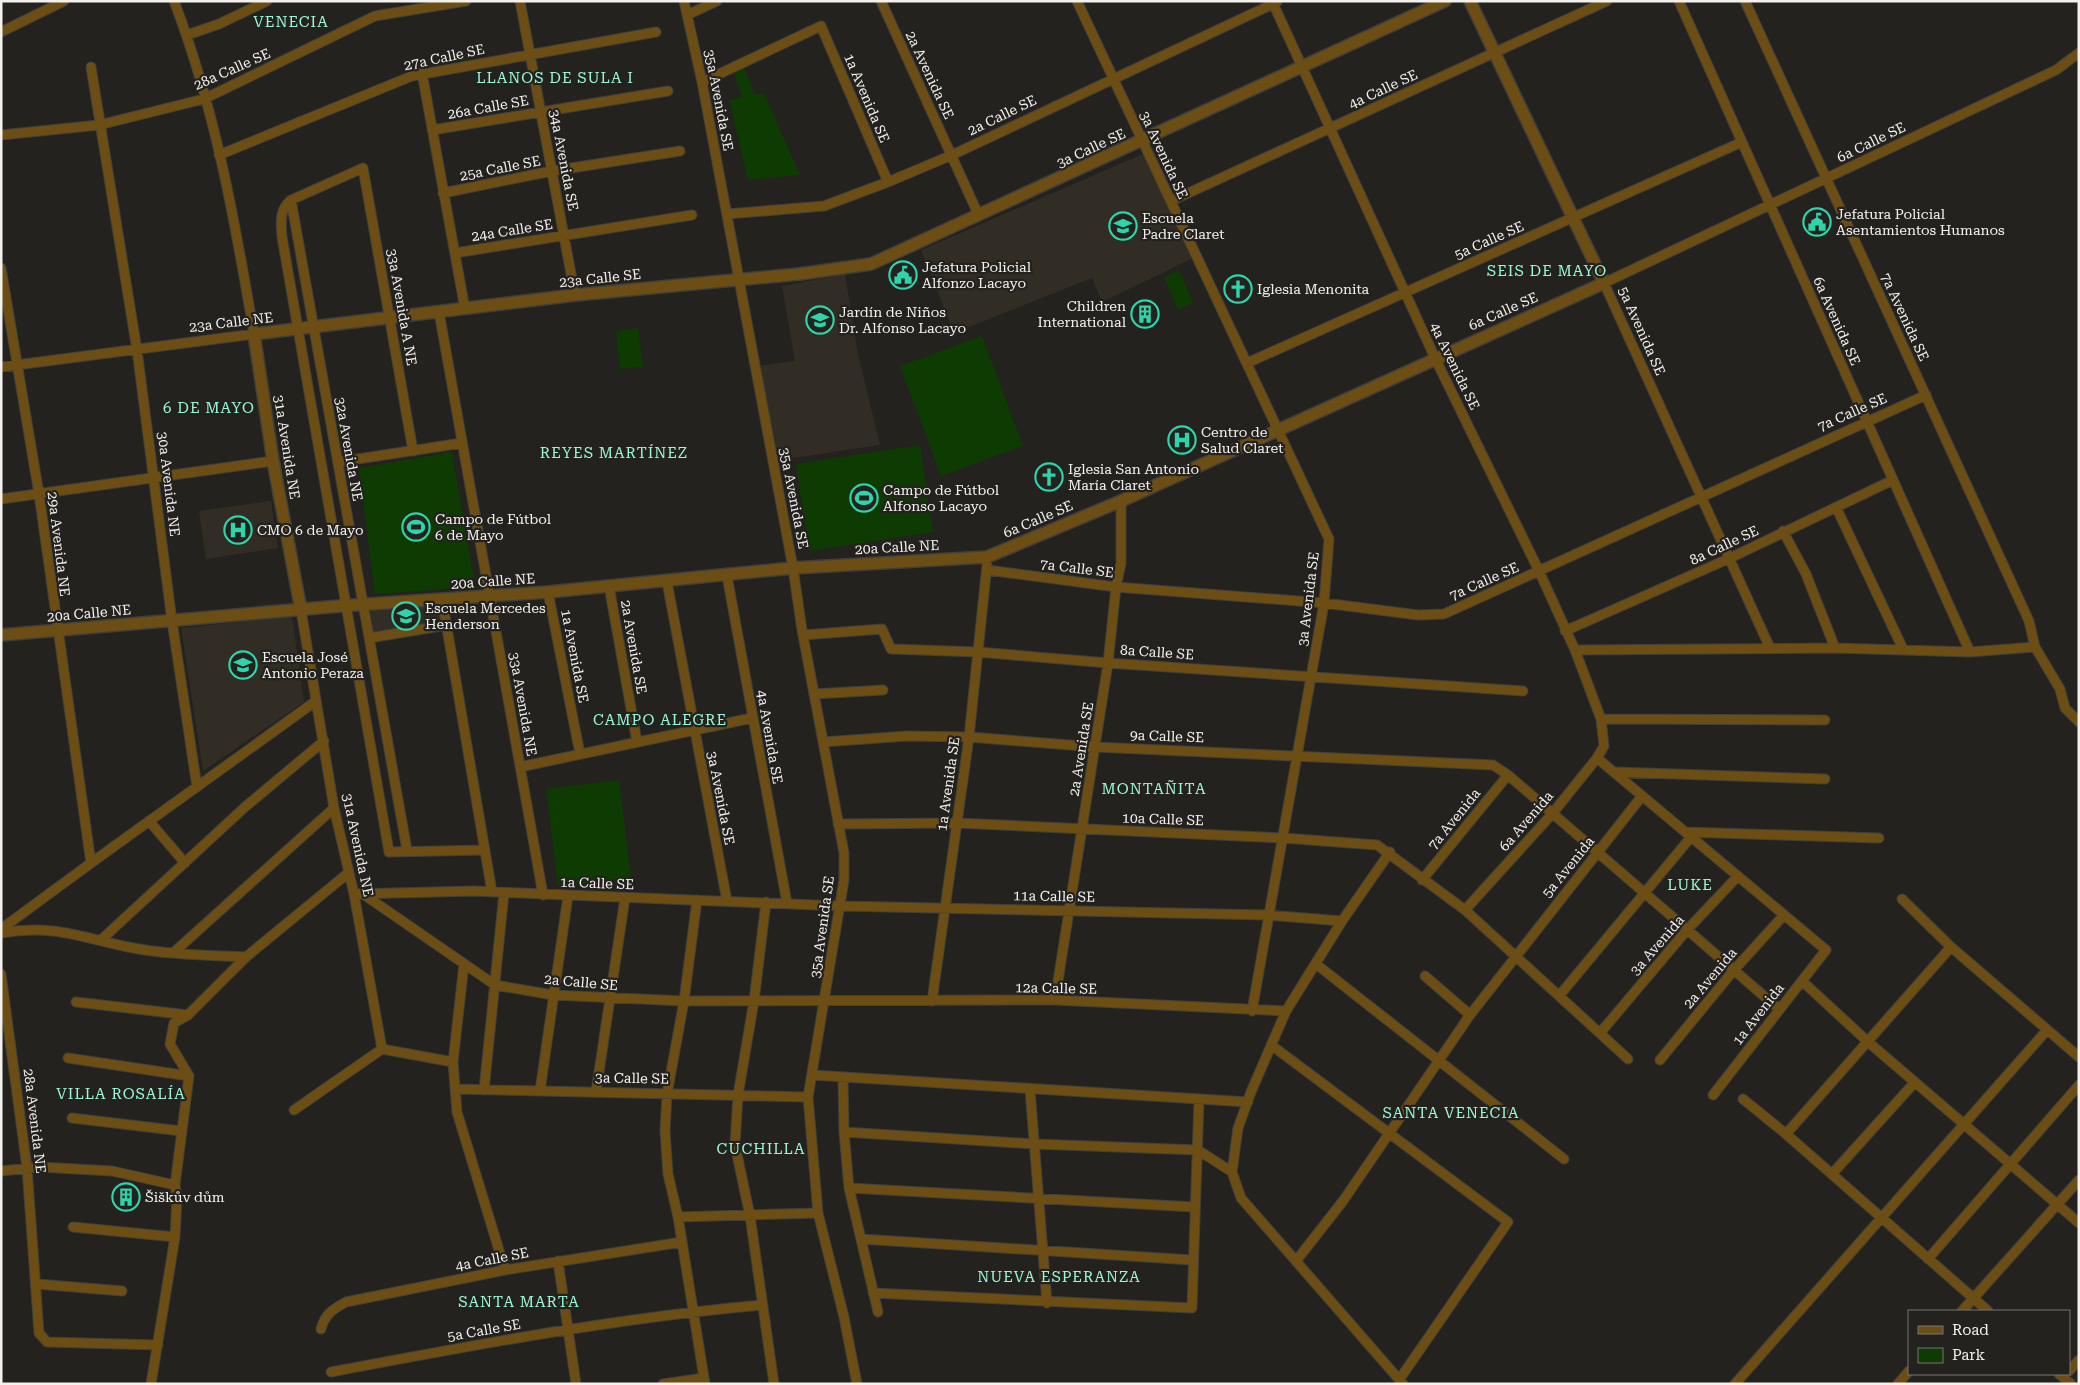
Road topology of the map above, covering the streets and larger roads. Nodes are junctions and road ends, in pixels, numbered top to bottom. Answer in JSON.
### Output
{"nodes":[{"id":1,"x":64,"y":1,"type":"edge"},
{"id":2,"x":174,"y":1,"type":"edge"},
{"id":3,"x":267,"y":1,"type":"edge"},
{"id":4,"x":466,"y":1,"type":"edge"},
{"id":5,"x":520,"y":1,"type":"edge"},
{"id":6,"x":684,"y":1,"type":"edge"},
{"id":7,"x":717,"y":1,"type":"edge"},
{"id":8,"x":881,"y":1,"type":"edge"},
{"id":9,"x":1077,"y":1,"type":"edge"},
{"id":10,"x":1445,"y":1,"type":"edge"},
{"id":11,"x":1470,"y":1,"type":"edge"},
{"id":12,"x":1607,"y":1,"type":"edge"},
{"id":13,"x":1679,"y":1,"type":"edge"},
{"id":14,"x":1745,"y":1,"type":"edge"},
{"id":15,"x":1274,"y":2,"type":"edge"},
{"id":16,"x":688,"y":15,"type":"junction"},
{"id":17,"x":1,"y":32,"type":"edge"},
{"id":18,"x":656,"y":32,"type":"dead end"},
{"id":19,"x":187,"y":35,"type":"junction"},
{"id":20,"x":1495,"y":53,"type":"junction"},
{"id":21,"x":2079,"y":53,"type":"edge"},
{"id":22,"x":530,"y":54,"type":"junction"},
{"id":23,"x":1301,"y":66,"type":"junction"},
{"id":24,"x":91,"y":67,"type":"dead end"},
{"id":25,"x":422,"y":73,"type":"junction"},
{"id":26,"x":1112,"y":78,"type":"junction"},
{"id":27,"x":702,"y":82,"type":"junction"},
{"id":28,"x":668,"y":91,"type":"dead end"},
{"id":29,"x":204,"y":99,"type":"junction"},
{"id":30,"x":541,"y":111,"type":"junction"},
{"id":31,"x":99,"y":125,"type":"junction"},
{"id":32,"x":1330,"y":128,"type":"junction"},
{"id":33,"x":432,"y":130,"type":"junction"},
{"id":34,"x":1,"y":135,"type":"edge"},
{"id":35,"x":1142,"y":141,"type":"junction"},
{"id":36,"x":1742,"y":142,"type":"junction"},
{"id":37,"x":680,"y":151,"type":"dead end"},
{"id":38,"x":220,"y":155,"type":"junction"},
{"id":39,"x":952,"y":155,"type":"junction"},
{"id":40,"x":552,"y":171,"type":"junction"},
{"id":41,"x":1826,"y":180,"type":"junction"},
{"id":42,"x":888,"y":182,"type":"junction"},
{"id":43,"x":444,"y":193,"type":"junction"},
{"id":44,"x":291,"y":200,"type":"junction"},
{"id":45,"x":1171,"y":202,"type":"junction"},
{"id":46,"x":1770,"y":205,"type":"junction"},
{"id":47,"x":727,"y":214,"type":"junction"},
{"id":48,"x":692,"y":215,"type":"dead end"},
{"id":49,"x":979,"y":216,"type":"junction"},
{"id":50,"x":1573,"y":217,"type":"junction"},
{"id":51,"x":564,"y":235,"type":"junction"},
{"id":52,"x":454,"y":253,"type":"junction"},
{"id":53,"x":1,"y":268,"type":"edge"},
{"id":54,"x":738,"y":280,"type":"junction"},
{"id":55,"x":1604,"y":283,"type":"junction"},
{"id":56,"x":1405,"y":293,"type":"junction"},
{"id":57,"x":575,"y":295,"type":"junction"},
{"id":58,"x":465,"y":309,"type":"junction"},
{"id":59,"x":439,"y":312,"type":"junction"},
{"id":60,"x":390,"y":318,"type":"junction"},
{"id":61,"x":313,"y":327,"type":"junction"},
{"id":62,"x":254,"y":334,"type":"junction"},
{"id":63,"x":136,"y":350,"type":"junction"},
{"id":64,"x":1435,"y":358,"type":"junction"},
{"id":65,"x":1247,"y":363,"type":"junction"},
{"id":66,"x":18,"y":365,"type":"junction"},
{"id":67,"x":1,"y":367,"type":"edge"},
{"id":68,"x":1926,"y":395,"type":"junction"},
{"id":69,"x":1867,"y":420,"type":"junction"},
{"id":70,"x":1278,"y":430,"type":"junction"},
{"id":71,"x":462,"y":443,"type":"junction"},
{"id":72,"x":413,"y":451,"type":"junction"},
{"id":73,"x":273,"y":461,"type":"junction"},
{"id":74,"x":338,"y":462,"type":"junction"},
{"id":75,"x":154,"y":477,"type":"junction"},
{"id":76,"x":1893,"y":480,"type":"junction"},
{"id":77,"x":39,"y":494,"type":"junction"},
{"id":78,"x":1700,"y":496,"type":"junction"},
{"id":79,"x":1,"y":499,"type":"edge"},
{"id":80,"x":1121,"y":501,"type":"junction"},
{"id":81,"x":1836,"y":507,"type":"junction"},
{"id":82,"x":1783,"y":531,"type":"junction"},
{"id":83,"x":987,"y":557,"type":"junction"},
{"id":84,"x":1728,"y":559,"type":"junction"},
{"id":85,"x":793,"y":568,"type":"junction"},
{"id":86,"x":987,"y":570,"type":"junction"},
{"id":87,"x":1539,"y":571,"type":"junction"},
{"id":88,"x":728,"y":576,"type":"junction"},
{"id":89,"x":667,"y":582,"type":"junction"},
{"id":90,"x":609,"y":586,"type":"junction"},
{"id":91,"x":1116,"y":587,"type":"junction"},
{"id":92,"x":548,"y":592,"type":"junction"},
{"id":93,"x":489,"y":597,"type":"junction"},
{"id":94,"x":442,"y":599,"type":"junction"},
{"id":95,"x":1324,"y":602,"type":"junction"},
{"id":96,"x":363,"y":604,"type":"junction"},
{"id":97,"x":346,"y":605,"type":"junction"},
{"id":98,"x":301,"y":610,"type":"junction"},
{"id":99,"x":172,"y":622,"type":"junction"},
{"id":100,"x":447,"y":625,"type":"junction"},
{"id":101,"x":57,"y":631,"type":"junction"},
{"id":102,"x":1565,"y":631,"type":"junction"},
{"id":103,"x":1,"y":635,"type":"edge"},
{"id":104,"x":803,"y":635,"type":"junction"},
{"id":105,"x":369,"y":638,"type":"junction"},
{"id":106,"x":2035,"y":647,"type":"junction"},
{"id":107,"x":1770,"y":648,"type":"junction"},
{"id":108,"x":1835,"y":648,"type":"junction"},
{"id":109,"x":1903,"y":649,"type":"junction"},
{"id":110,"x":1575,"y":650,"type":"junction"},
{"id":111,"x":978,"y":652,"type":"junction"},
{"id":112,"x":1970,"y":652,"type":"junction"},
{"id":113,"x":1108,"y":663,"type":"junction"},
{"id":114,"x":1311,"y":675,"type":"junction"},
{"id":115,"x":883,"y":690,"type":"dead end"},
{"id":116,"x":1523,"y":691,"type":"dead end"},
{"id":117,"x":814,"y":694,"type":"junction"},
{"id":118,"x":316,"y":701,"type":"junction"},
{"id":119,"x":752,"y":718,"type":"junction"},
{"id":120,"x":1601,"y":718,"type":"junction"},
{"id":121,"x":1825,"y":720,"type":"dead end"},
{"id":122,"x":2079,"y":722,"type":"edge"},
{"id":123,"x":694,"y":730,"type":"junction"},
{"id":124,"x":969,"y":737,"type":"junction"},
{"id":125,"x":324,"y":741,"type":"junction"},
{"id":126,"x":637,"y":742,"type":"junction"},
{"id":127,"x":822,"y":742,"type":"junction"},
{"id":128,"x":1604,"y":746,"type":"joint"},
{"id":129,"x":1095,"y":747,"type":"junction"},
{"id":130,"x":580,"y":754,"type":"junction"},
{"id":131,"x":1296,"y":755,"type":"junction"},
{"id":132,"x":1597,"y":758,"type":"junction"},
{"id":133,"x":520,"y":766,"type":"junction"},
{"id":134,"x":1614,"y":772,"type":"junction"},
{"id":135,"x":1508,"y":775,"type":"junction"},
{"id":136,"x":1825,"y":779,"type":"dead end"},
{"id":137,"x":197,"y":787,"type":"junction"},
{"id":138,"x":1642,"y":796,"type":"junction"},
{"id":139,"x":334,"y":808,"type":"junction"},
{"id":140,"x":1552,"y":814,"type":"junction"},
{"id":141,"x":149,"y":821,"type":"junction"},
{"id":142,"x":957,"y":823,"type":"junction"},
{"id":143,"x":838,"y":824,"type":"junction"},
{"id":144,"x":1082,"y":830,"type":"junction"},
{"id":145,"x":1688,"y":835,"type":"junction"},
{"id":146,"x":1282,"y":838,"type":"junction"},
{"id":147,"x":1879,"y":838,"type":"dead end"},
{"id":148,"x":407,"y":850,"type":"junction"},
{"id":149,"x":485,"y":850,"type":"junction"},
{"id":150,"x":1390,"y":852,"type":"junction"},
{"id":151,"x":1598,"y":853,"type":"junction"},
{"id":152,"x":91,"y":863,"type":"junction"},
{"id":153,"x":185,"y":863,"type":"junction"},
{"id":154,"x":347,"y":874,"type":"junction"},
{"id":155,"x":1738,"y":876,"type":"junction"},
{"id":156,"x":1422,"y":880,"type":"junction"},
{"id":157,"x":492,"y":892,"type":"junction"},
{"id":158,"x":504,"y":893,"type":"junction"},
{"id":159,"x":1644,"y":893,"type":"junction"},
{"id":160,"x":358,"y":894,"type":"junction"},
{"id":161,"x":543,"y":894,"type":"junction"},
{"id":162,"x":568,"y":896,"type":"junction"},
{"id":163,"x":625,"y":898,"type":"junction"},
{"id":164,"x":697,"y":900,"type":"junction"},
{"id":165,"x":1902,"y":900,"type":"dead end"},
{"id":166,"x":728,"y":901,"type":"junction"},
{"id":167,"x":766,"y":902,"type":"junction"},
{"id":168,"x":787,"y":903,"type":"junction"},
{"id":169,"x":840,"y":906,"type":"junction"},
{"id":170,"x":945,"y":908,"type":"junction"},
{"id":171,"x":1070,"y":910,"type":"junction"},
{"id":172,"x":1465,"y":910,"type":"junction"},
{"id":173,"x":1268,"y":915,"type":"junction"},
{"id":174,"x":1784,"y":916,"type":"junction"},
{"id":175,"x":1342,"y":921,"type":"junction"},
{"id":176,"x":1688,"y":930,"type":"junction"},
{"id":177,"x":1,"y":931,"type":"edge"},
{"id":178,"x":102,"y":939,"type":"junction"},
{"id":179,"x":1951,"y":947,"type":"junction"},
{"id":180,"x":173,"y":953,"type":"junction"},
{"id":181,"x":1515,"y":955,"type":"junction"},
{"id":182,"x":246,"y":957,"type":"junction"},
{"id":183,"x":464,"y":964,"type":"junction"},
{"id":184,"x":1316,"y":964,"type":"junction"},
{"id":185,"x":1734,"y":970,"type":"junction"},
{"id":186,"x":1,"y":974,"type":"edge"},
{"id":187,"x":1425,"y":976,"type":"dead end"},
{"id":188,"x":1802,"y":981,"type":"junction"},
{"id":189,"x":495,"y":985,"type":"junction"},
{"id":190,"x":553,"y":995,"type":"junction"},
{"id":191,"x":1559,"y":996,"type":"junction"},
{"id":192,"x":611,"y":999,"type":"junction"},
{"id":193,"x":1055,"y":1000,"type":"junction"},
{"id":194,"x":684,"y":1001,"type":"junction"},
{"id":195,"x":754,"y":1001,"type":"junction"},
{"id":196,"x":932,"y":1001,"type":"junction"},
{"id":197,"x":76,"y":1002,"type":"dead end"},
{"id":198,"x":826,"y":1002,"type":"junction"},
{"id":199,"x":1779,"y":1009,"type":"junction"},
{"id":200,"x":1252,"y":1011,"type":"junction"},
{"id":201,"x":1286,"y":1011,"type":"junction"},
{"id":202,"x":1470,"y":1014,"type":"junction"},
{"id":203,"x":188,"y":1015,"type":"junction"},
{"id":204,"x":2047,"y":1030,"type":"junction"},
{"id":205,"x":1600,"y":1034,"type":"junction"},
{"id":206,"x":1867,"y":1041,"type":"junction"},
{"id":207,"x":1272,"y":1045,"type":"junction"},
{"id":208,"x":382,"y":1049,"type":"junction"},
{"id":209,"x":2079,"y":1057,"type":"edge"},
{"id":210,"x":68,"y":1058,"type":"dead end"},
{"id":211,"x":1628,"y":1059,"type":"dead end"},
{"id":212,"x":1660,"y":1060,"type":"dead end"},
{"id":213,"x":1438,"y":1061,"type":"junction"},
{"id":214,"x":453,"y":1062,"type":"junction"},
{"id":215,"x":812,"y":1075,"type":"junction"},
{"id":216,"x":189,"y":1076,"type":"junction"},
{"id":217,"x":843,"y":1078,"type":"junction"},
{"id":218,"x":1915,"y":1082,"type":"junction"},
{"id":219,"x":2079,"y":1085,"type":"edge"},
{"id":220,"x":455,"y":1089,"type":"junction"},
{"id":221,"x":484,"y":1090,"type":"junction"},
{"id":222,"x":1030,"y":1090,"type":"junction"},
{"id":223,"x":540,"y":1091,"type":"junction"},
{"id":224,"x":596,"y":1092,"type":"junction"},
{"id":225,"x":667,"y":1094,"type":"junction"},
{"id":226,"x":1713,"y":1095,"type":"dead end"},
{"id":227,"x":738,"y":1096,"type":"junction"},
{"id":228,"x":808,"y":1097,"type":"junction"},
{"id":229,"x":1199,"y":1099,"type":"junction"},
{"id":230,"x":1743,"y":1099,"type":"dead end"},
{"id":231,"x":1248,"y":1102,"type":"junction"},
{"id":232,"x":294,"y":1110,"type":"dead end"},
{"id":233,"x":72,"y":1118,"type":"dead end"},
{"id":234,"x":1964,"y":1124,"type":"junction"},
{"id":235,"x":181,"y":1130,"type":"junction"},
{"id":236,"x":844,"y":1132,"type":"junction"},
{"id":237,"x":1388,"y":1133,"type":"junction"},
{"id":238,"x":1786,"y":1134,"type":"junction"},
{"id":239,"x":1035,"y":1144,"type":"junction"},
{"id":240,"x":1198,"y":1150,"type":"junction"},
{"id":241,"x":1564,"y":1159,"type":"dead end"},
{"id":242,"x":2010,"y":1164,"type":"junction"},
{"id":243,"x":28,"y":1168,"type":"junction"},
{"id":244,"x":1,"y":1171,"type":"edge"},
{"id":245,"x":1232,"y":1172,"type":"junction"},
{"id":246,"x":1832,"y":1174,"type":"junction"},
{"id":247,"x":2079,"y":1180,"type":"edge"},
{"id":248,"x":175,"y":1185,"type":"junction"},
{"id":249,"x":849,"y":1188,"type":"junction"},
{"id":250,"x":1039,"y":1199,"type":"junction"},
{"id":251,"x":2057,"y":1204,"type":"junction"},
{"id":252,"x":1194,"y":1207,"type":"junction"},
{"id":253,"x":818,"y":1213,"type":"junction"},
{"id":254,"x":750,"y":1216,"type":"junction"},
{"id":255,"x":678,"y":1217,"type":"junction"},
{"id":256,"x":1881,"y":1217,"type":"junction"},
{"id":257,"x":2079,"y":1223,"type":"edge"},
{"id":258,"x":73,"y":1227,"type":"dead end"},
{"id":259,"x":175,"y":1237,"type":"junction"},
{"id":260,"x":861,"y":1239,"type":"junction"},
{"id":261,"x":682,"y":1242,"type":"junction"},
{"id":262,"x":1043,"y":1250,"type":"junction"},
{"id":263,"x":1928,"y":1258,"type":"junction"},
{"id":264,"x":1192,"y":1260,"type":"junction"},
{"id":265,"x":558,"y":1261,"type":"junction"},
{"id":266,"x":1296,"y":1261,"type":"junction"},
{"id":267,"x":505,"y":1270,"type":"junction"},
{"id":268,"x":36,"y":1284,"type":"junction"},
{"id":269,"x":122,"y":1291,"type":"dead end"},
{"id":270,"x":873,"y":1293,"type":"junction"},
{"id":271,"x":1973,"y":1298,"type":"junction"},
{"id":272,"x":1047,"y":1303,"type":"junction"},
{"id":273,"x":762,"y":1305,"type":"junction"},
{"id":274,"x":1963,"y":1310,"type":"edge"},
{"id":275,"x":1987,"y":1310,"type":"edge"},
{"id":276,"x":692,"y":1311,"type":"junction"},
{"id":277,"x":878,"y":1312,"type":"dead end"},
{"id":278,"x":320,"y":1329,"type":"dead end"},
{"id":279,"x":568,"y":1329,"type":"junction"},
{"id":280,"x":158,"y":1345,"type":"junction"},
{"id":281,"x":331,"y":1372,"type":"dead end"},
{"id":282,"x":1908,"y":1373,"type":"edge"},
{"id":283,"x":704,"y":1381,"type":"edge"},
{"id":284,"x":1401,"y":1382,"type":"edge"},
{"id":285,"x":150,"y":1384,"type":"edge"},
{"id":286,"x":576,"y":1384,"type":"edge"},
{"id":287,"x":663,"y":1384,"type":"edge"},
{"id":288,"x":774,"y":1384,"type":"edge"},
{"id":289,"x":857,"y":1384,"type":"edge"},
{"id":290,"x":1735,"y":1384,"type":"edge"},
{"id":291,"x":1898,"y":1384,"type":"edge"}],
"edges":[{"from":1,"to":17,"type":"street"},
{"from":2,"to":19,"type":"street","name":"31a Avenida NE"},
{"from":3,"to":19,"type":"street"},
{"from":4,"to":29,"type":"street","name":"28a Calle SE"},
{"from":5,"to":22,"type":"street","name":"34a Avenida SE"},
{"from":6,"to":16,"type":"street","name":"35a Avenida SE"},
{"from":7,"to":16,"type":"street"},
{"from":8,"to":39,"type":"street","name":"2a Avenida SE"},
{"from":9,"to":26,"type":"street","name":"3a Avenida SE"},
{"from":10,"to":23,"type":"street","name":"3a Calle SE"},
{"from":11,"to":20,"type":"street","name":"5a Avenida SE"},
{"from":12,"to":20,"type":"street","name":"4a Calle SE"},
{"from":13,"to":36,"type":"street","name":"6a Avenida SE"},
{"from":14,"to":41,"type":"street","name":"7a Avenida SE"},
{"from":15,"to":23,"type":"street","name":"4a Avenida SE"},
{"from":15,"to":26,"type":"street","name":"2a Calle SE"},
{"from":16,"to":27,"type":"street","name":"35a Avenida SE"},
{"from":18,"to":22,"type":"street","name":"27a Calle SE"},
{"from":19,"to":29,"type":"street","name":"31a Avenida NE"},
{"from":20,"to":32,"type":"street","name":"4a Calle SE"},
{"from":20,"to":50,"type":"street","name":"5a Avenida SE"},
{"from":21,"to":41,"type":"street","name":"6a Calle SE"},
{"from":22,"to":25,"type":"street","name":"27a Calle SE"},
{"from":22,"to":30,"type":"street","name":"34a Avenida SE"},
{"from":23,"to":32,"type":"street","name":"4a Avenida SE"},
{"from":23,"to":35,"type":"street","name":"3a Calle SE"},
{"from":24,"to":31,"type":"street","name":"30a Avenida NE"},
{"from":25,"to":33,"type":"street"},
{"from":25,"to":38,"type":"street","name":"27a Calle SE"},
{"from":26,"to":35,"type":"street","name":"3a Avenida SE"},
{"from":26,"to":39,"type":"street","name":"2a Calle SE"},
{"from":27,"to":42,"type":"street","name":"1a Avenida SE"},
{"from":27,"to":47,"type":"street","name":"35a Avenida SE"},
{"from":28,"to":30,"type":"street","name":"26a Calle SE"},
{"from":29,"to":31,"type":"street","name":"28a Calle SE"},
{"from":29,"to":38,"type":"street","name":"31a Avenida NE"},
{"from":30,"to":33,"type":"street","name":"26a Calle SE"},
{"from":30,"to":40,"type":"street","name":"34a Avenida SE"},
{"from":31,"to":34,"type":"street","name":"28a Calle SE"},
{"from":31,"to":63,"type":"street","name":"30a Avenida NE"},
{"from":32,"to":45,"type":"street","name":"4a Calle SE"},
{"from":32,"to":56,"type":"street","name":"4a Avenida SE"},
{"from":33,"to":43,"type":"street"},
{"from":35,"to":45,"type":"street","name":"3a Avenida SE"},
{"from":35,"to":49,"type":"street","name":"3a Calle SE"},
{"from":36,"to":46,"type":"street","name":"6a Avenida SE"},
{"from":36,"to":50,"type":"street","name":"5a Calle SE"},
{"from":37,"to":40,"type":"street","name":"25a Calle SE"},
{"from":38,"to":62,"type":"street","name":"31a Avenida NE"},
{"from":39,"to":42,"type":"street","name":"2a Calle SE"},
{"from":39,"to":49,"type":"street","name":"2a Avenida SE"},
{"from":40,"to":43,"type":"street","name":"25a Calle SE"},
{"from":40,"to":51,"type":"street","name":"34a Avenida SE"},
{"from":41,"to":46,"type":"street","name":"6a Calle SE"},
{"from":41,"to":68,"type":"street","name":"7a Avenida SE"},
{"from":42,"to":47,"type":"street","name":"2a Calle SE"},
{"from":43,"to":52,"type":"street"},
{"from":44,"to":60,"type":"street","name":"33a Avenida A NE"},
{"from":44,"to":61,"type":"street","name":"32a Avenida NE"},
{"from":44,"to":97,"type":"street"},
{"from":45,"to":65,"type":"street","name":"3a Avenida SE"},
{"from":46,"to":55,"type":"street","name":"6a Calle SE"},
{"from":46,"to":69,"type":"street","name":"6a Avenida SE"},
{"from":47,"to":54,"type":"street","name":"35a Avenida SE"},
{"from":48,"to":51,"type":"street","name":"24a Calle SE"},
{"from":49,"to":54,"type":"street","name":"3a Calle SE"},
{"from":50,"to":55,"type":"street","name":"5a Avenida SE"},
{"from":50,"to":56,"type":"street","name":"5a Calle SE"},
{"from":51,"to":52,"type":"street","name":"24a Calle SE"},
{"from":51,"to":57,"type":"street","name":"34a Avenida SE"},
{"from":52,"to":58,"type":"street"},
{"from":53,"to":66,"type":"street","name":"29a Avenida NE"},
{"from":54,"to":57,"type":"street","name":"23a Calle SE"},
{"from":54,"to":85,"type":"street","name":"35a Avenida SE"},
{"from":55,"to":64,"type":"street","name":"6a Calle SE"},
{"from":55,"to":78,"type":"street","name":"5a Avenida SE"},
{"from":56,"to":64,"type":"street","name":"4a Avenida SE"},
{"from":56,"to":65,"type":"street","name":"5a Calle SE"},
{"from":57,"to":58,"type":"street","name":"23a Calle SE"},
{"from":58,"to":59,"type":"street","name":"23a Calle NE"},
{"from":59,"to":60,"type":"street","name":"23a Calle NE"},
{"from":59,"to":71,"type":"street","name":"33a Avenida NE"},
{"from":60,"to":61,"type":"street","name":"23a Calle NE"},
{"from":60,"to":72,"type":"street","name":"33a Avenida A NE"},
{"from":61,"to":62,"type":"street","name":"23a Calle NE"},
{"from":61,"to":74,"type":"street","name":"32a Avenida NE"},
{"from":62,"to":63,"type":"street","name":"23a Calle NE"},
{"from":62,"to":73,"type":"street","name":"31a Avenida NE"},
{"from":63,"to":66,"type":"street","name":"23a Calle NE"},
{"from":63,"to":75,"type":"street","name":"30a Avenida NE"},
{"from":64,"to":70,"type":"street","name":"6a Calle SE"},
{"from":64,"to":87,"type":"street","name":"4a Avenida SE"},
{"from":65,"to":70,"type":"street","name":"3a Avenida SE"},
{"from":66,"to":67,"type":"street","name":"23a Calle NE"},
{"from":66,"to":77,"type":"street","name":"29a Avenida NE"},
{"from":68,"to":69,"type":"street","name":"7a Calle SE"},
{"from":68,"to":106,"type":"street","name":"7a Avenida SE"},
{"from":69,"to":76,"type":"street","name":"6a Avenida SE"},
{"from":69,"to":78,"type":"street","name":"7a Calle SE"},
{"from":70,"to":80,"type":"street","name":"6a Calle SE"},
{"from":70,"to":95,"type":"street","name":"3a Avenida SE"},
{"from":71,"to":72,"type":"street"},
{"from":71,"to":93,"type":"street","name":"33a Avenida NE"},
{"from":72,"to":74,"type":"street"},
{"from":73,"to":75,"type":"street"},
{"from":73,"to":98,"type":"street","name":"31a Avenida NE"},
{"from":74,"to":96,"type":"street","name":"32a Avenida NE"},
{"from":75,"to":77,"type":"street"},
{"from":75,"to":99,"type":"street","name":"30a Avenida NE"},
{"from":76,"to":81,"type":"street","name":"8a Calle SE"},
{"from":76,"to":112,"type":"street","name":"6a Avenida SE"},
{"from":77,"to":79,"type":"street"},
{"from":77,"to":101,"type":"street","name":"29a Avenida NE"},
{"from":78,"to":84,"type":"street","name":"5a Avenida SE"},
{"from":78,"to":87,"type":"street","name":"7a Calle SE"},
{"from":80,"to":83,"type":"street","name":"6a Calle SE"},
{"from":80,"to":91,"type":"street","name":"2a Avenida SE"},
{"from":81,"to":82,"type":"street","name":"8a Calle SE"},
{"from":81,"to":109,"type":"street"},
{"from":82,"to":84,"type":"street","name":"8a Calle SE"},
{"from":82,"to":108,"type":"street"},
{"from":83,"to":85,"type":"street","name":"20a Calle NE"},
{"from":83,"to":86,"type":"street","name":"1a Avenida SE"},
{"from":84,"to":102,"type":"street","name":"8a Calle SE"},
{"from":84,"to":107,"type":"street","name":"5a Avenida SE"},
{"from":85,"to":88,"type":"street","name":"20a Calle NE"},
{"from":85,"to":104,"type":"street","name":"35a Avenida SE"},
{"from":86,"to":91,"type":"street","name":"7a Calle SE"},
{"from":86,"to":111,"type":"street","name":"1a Avenida SE"},
{"from":87,"to":95,"type":"street","name":"7a Calle SE"},
{"from":87,"to":102,"type":"street","name":"4a Avenida SE"},
{"from":88,"to":89,"type":"street","name":"20a Calle NE"},
{"from":88,"to":119,"type":"street","name":"4a Avenida SE"},
{"from":89,"to":90,"type":"street","name":"20a Calle NE"},
{"from":89,"to":123,"type":"street","name":"3a Avenida SE"},
{"from":90,"to":92,"type":"street","name":"20a Calle NE"},
{"from":90,"to":126,"type":"street","name":"2a Avenida SE"},
{"from":91,"to":95,"type":"street","name":"7a Calle SE"},
{"from":91,"to":113,"type":"street","name":"2a Avenida SE"},
{"from":92,"to":93,"type":"street","name":"20a Calle NE"},
{"from":92,"to":130,"type":"street","name":"1a Avenida SE"},
{"from":93,"to":94,"type":"street","name":"20a Calle NE"},
{"from":93,"to":133,"type":"street","name":"33a Avenida NE"},
{"from":94,"to":96,"type":"street","name":"20a Calle NE"},
{"from":94,"to":100,"type":"street"},
{"from":95,"to":114,"type":"street","name":"3a Avenida SE"},
{"from":96,"to":97,"type":"street","name":"20a Calle NE"},
{"from":96,"to":105,"type":"street","name":"32a Avenida NE"},
{"from":97,"to":98,"type":"street","name":"20a Calle NE"},
{"from":97,"to":148,"type":"street"},
{"from":98,"to":99,"type":"street","name":"20a Calle NE"},
{"from":98,"to":118,"type":"street","name":"31a Avenida NE"},
{"from":99,"to":101,"type":"street","name":"20a Calle NE"},
{"from":99,"to":137,"type":"street","name":"30a Avenida NE"},
{"from":100,"to":105,"type":"street"},
{"from":100,"to":149,"type":"street"},
{"from":101,"to":103,"type":"street","name":"20a Calle NE"},
{"from":101,"to":152,"type":"street","name":"29a Avenida NE"},
{"from":102,"to":110,"type":"street","name":"4a Avenida SE"},
{"from":104,"to":111,"type":"street","name":"8a Calle SE"},
{"from":104,"to":117,"type":"street","name":"35a Avenida SE"},
{"from":105,"to":148,"type":"street","name":"32a Avenida NE"},
{"from":106,"to":112,"type":"street"},
{"from":106,"to":122,"type":"street","name":"7a Avenida SE"},
{"from":107,"to":108,"type":"street"},
{"from":107,"to":110,"type":"street"},
{"from":108,"to":109,"type":"street"},
{"from":109,"to":112,"type":"street"},
{"from":110,"to":120,"type":"street","name":"4a Avenida SE"},
{"from":111,"to":113,"type":"street","name":"8a Calle SE"},
{"from":111,"to":124,"type":"street","name":"1a Avenida SE"},
{"from":113,"to":114,"type":"street","name":"8a Calle SE"},
{"from":113,"to":129,"type":"street","name":"2a Avenida SE"},
{"from":114,"to":116,"type":"street","name":"8a Calle SE"},
{"from":114,"to":131,"type":"street","name":"3a Avenida SE"},
{"from":115,"to":117,"type":"street"},
{"from":117,"to":127,"type":"street","name":"35a Avenida SE"},
{"from":118,"to":125,"type":"street","name":"31a Avenida NE"},
{"from":118,"to":137,"type":"street"},
{"from":119,"to":123,"type":"street"},
{"from":119,"to":168,"type":"street","name":"4a Avenida SE"},
{"from":120,"to":121,"type":"street"},
{"from":120,"to":128,"type":"street","name":"4a Avenida SE"},
{"from":123,"to":126,"type":"street"},
{"from":123,"to":166,"type":"street","name":"3a Avenida SE"},
{"from":124,"to":127,"type":"street","name":"9a Calle SE"},
{"from":124,"to":129,"type":"street","name":"9a Calle SE"},
{"from":124,"to":142,"type":"street","name":"1a Avenida SE"},
{"from":125,"to":139,"type":"street","name":"31a Avenida NE"},
{"from":125,"to":153,"type":"street"},
{"from":126,"to":130,"type":"street"},
{"from":127,"to":143,"type":"street","name":"35a Avenida SE"},
{"from":128,"to":132,"type":"street","name":"6a Avenida"},
{"from":129,"to":131,"type":"street","name":"9a Calle SE"},
{"from":129,"to":144,"type":"street","name":"2a Avenida SE"},
{"from":130,"to":133,"type":"street"},
{"from":131,"to":135,"type":"street","name":"9a Calle SE"},
{"from":131,"to":146,"type":"street","name":"3a Avenida SE"},
{"from":132,"to":134,"type":"street"},
{"from":132,"to":140,"type":"street","name":"6a Avenida"},
{"from":133,"to":161,"type":"street","name":"33a Avenida NE"},
{"from":134,"to":136,"type":"street"},
{"from":134,"to":138,"type":"street"},
{"from":135,"to":140,"type":"street","name":"9a Calle SE"},
{"from":135,"to":156,"type":"street","name":"7a Avenida"},
{"from":137,"to":141,"type":"street"},
{"from":138,"to":145,"type":"street"},
{"from":138,"to":151,"type":"street","name":"5a Avenida"},
{"from":139,"to":154,"type":"street","name":"31a Avenida NE"},
{"from":139,"to":180,"type":"street"},
{"from":140,"to":151,"type":"street","name":"9a Calle SE"},
{"from":140,"to":172,"type":"street","name":"6a Avenida"},
{"from":141,"to":152,"type":"street"},
{"from":141,"to":153,"type":"street"},
{"from":142,"to":143,"type":"street","name":"10a Calle SE"},
{"from":142,"to":144,"type":"street","name":"10a Calle SE"},
{"from":142,"to":170,"type":"street","name":"1a Avenida SE"},
{"from":143,"to":169,"type":"street","name":"35a Avenida SE"},
{"from":144,"to":146,"type":"street","name":"10a Calle SE"},
{"from":144,"to":171,"type":"street","name":"2a Avenida SE"},
{"from":145,"to":147,"type":"street"},
{"from":145,"to":155,"type":"street"},
{"from":145,"to":159,"type":"street"},
{"from":146,"to":150,"type":"street","name":"10a Calle SE"},
{"from":146,"to":173,"type":"street","name":"3a Avenida SE"},
{"from":148,"to":149,"type":"street"},
{"from":149,"to":157,"type":"street"},
{"from":150,"to":156,"type":"street","name":"10a Calle SE"},
{"from":150,"to":175,"type":"street"},
{"from":151,"to":159,"type":"street","name":"9a Calle SE"},
{"from":151,"to":181,"type":"street","name":"5a Avenida"},
{"from":152,"to":177,"type":"street"},
{"from":153,"to":178,"type":"street"},
{"from":154,"to":160,"type":"street","name":"31a Avenida NE"},
{"from":154,"to":182,"type":"street"},
{"from":155,"to":174,"type":"street"},
{"from":155,"to":176,"type":"street","name":"3a Avenida"},
{"from":156,"to":172,"type":"street","name":"10a Calle SE"},
{"from":157,"to":158,"type":"street","name":"1a Calle SE"},
{"from":157,"to":160,"type":"street","name":"1a Calle SE"},
{"from":158,"to":161,"type":"street","name":"1a Calle SE"},
{"from":158,"to":189,"type":"street"},
{"from":159,"to":176,"type":"street","name":"9a Calle SE"},
{"from":159,"to":191,"type":"street"},
{"from":160,"to":183,"type":"street","name":"2a Calle SE"},
{"from":160,"to":208,"type":"street","name":"31a Avenida NE"},
{"from":161,"to":162,"type":"street","name":"1a Calle SE"},
{"from":162,"to":163,"type":"street","name":"1a Calle SE"},
{"from":162,"to":190,"type":"street"},
{"from":163,"to":164,"type":"street","name":"1a Calle SE"},
{"from":163,"to":192,"type":"street"},
{"from":164,"to":166,"type":"street","name":"1a Calle SE"},
{"from":164,"to":194,"type":"street"},
{"from":165,"to":179,"type":"street"},
{"from":166,"to":167,"type":"street","name":"1a Calle SE"},
{"from":167,"to":168,"type":"street","name":"1a Calle SE"},
{"from":167,"to":195,"type":"street"},
{"from":168,"to":169,"type":"street","name":"1a Calle SE"},
{"from":169,"to":170,"type":"street","name":"11a Calle SE"},
{"from":169,"to":198,"type":"street","name":"35a Avenida SE"},
{"from":170,"to":171,"type":"street","name":"11a Calle SE"},
{"from":170,"to":196,"type":"street","name":"1a Avenida SE"},
{"from":171,"to":173,"type":"street","name":"11a Calle SE"},
{"from":171,"to":193,"type":"street","name":"2a Avenida SE"},
{"from":172,"to":181,"type":"street","name":"10a Calle SE"},
{"from":173,"to":175,"type":"street","name":"11a Calle SE"},
{"from":173,"to":200,"type":"street","name":"3a Avenida SE"},
{"from":174,"to":185,"type":"street","name":"2a Avenida"},
{"from":174,"to":188,"type":"street","name":"1a Avenida"},
{"from":175,"to":184,"type":"street"},
{"from":176,"to":185,"type":"street","name":"9a Calle SE"},
{"from":176,"to":205,"type":"street","name":"3a Avenida"},
{"from":177,"to":178,"type":"street"},
{"from":178,"to":180,"type":"street"},
{"from":179,"to":204,"type":"street"},
{"from":179,"to":206,"type":"street"},
{"from":180,"to":182,"type":"street"},
{"from":181,"to":191,"type":"street","name":"10a Calle SE"},
{"from":181,"to":202,"type":"street","name":"5a Avenida"},
{"from":182,"to":203,"type":"street"},
{"from":183,"to":189,"type":"street","name":"2a Calle SE"},
{"from":183,"to":214,"type":"street"},
{"from":184,"to":201,"type":"street"},
{"from":184,"to":213,"type":"street"},
{"from":185,"to":199,"type":"street","name":"9a Calle SE"},
{"from":185,"to":212,"type":"street","name":"2a Avenida"},
{"from":186,"to":243,"type":"street","name":"28a Avenida NE"},
{"from":187,"to":202,"type":"street"},
{"from":188,"to":199,"type":"street","name":"1a Avenida"},
{"from":188,"to":206,"type":"street"},
{"from":189,"to":190,"type":"street","name":"2a Calle SE"},
{"from":189,"to":221,"type":"street"},
{"from":190,"to":192,"type":"street","name":"2a Calle SE"},
{"from":190,"to":223,"type":"street"},
{"from":191,"to":205,"type":"street","name":"10a Calle SE"},
{"from":192,"to":194,"type":"street","name":"2a Calle SE"},
{"from":192,"to":224,"type":"street"},
{"from":193,"to":196,"type":"street","name":"12a Calle SE"},
{"from":193,"to":200,"type":"street","name":"12a Calle SE"},
{"from":194,"to":195,"type":"street","name":"2a Calle SE"},
{"from":194,"to":225,"type":"street"},
{"from":195,"to":198,"type":"street","name":"2a Calle SE"},
{"from":195,"to":227,"type":"street"},
{"from":196,"to":198,"type":"street","name":"12a Calle SE"},
{"from":197,"to":203,"type":"street"},
{"from":198,"to":215,"type":"street","name":"35a Avenida SE"},
{"from":199,"to":226,"type":"street","name":"1a Avenida"},
{"from":200,"to":201,"type":"street","name":"12a Calle SE"},
{"from":201,"to":207,"type":"street"},
{"from":202,"to":213,"type":"street","name":"5a Avenida"},
{"from":203,"to":216,"type":"street"},
{"from":204,"to":209,"type":"street"},
{"from":204,"to":234,"type":"street"},
{"from":205,"to":211,"type":"street","name":"10a Calle SE"},
{"from":206,"to":218,"type":"street"},
{"from":206,"to":238,"type":"street"},
{"from":207,"to":231,"type":"street"},
{"from":207,"to":237,"type":"street"},
{"from":208,"to":214,"type":"street"},
{"from":208,"to":232,"type":"street"},
{"from":210,"to":216,"type":"street"},
{"from":213,"to":237,"type":"street","name":"5a Avenida"},
{"from":213,"to":241,"type":"street"},
{"from":214,"to":220,"type":"street"},
{"from":215,"to":217,"type":"street"},
{"from":215,"to":228,"type":"street","name":"35a Avenida SE"},
{"from":216,"to":235,"type":"street"},
{"from":217,"to":222,"type":"street"},
{"from":217,"to":236,"type":"street"},
{"from":218,"to":234,"type":"street"},
{"from":218,"to":246,"type":"street"},
{"from":219,"to":242,"type":"street"},
{"from":220,"to":221,"type":"street","name":"3a Calle SE"},
{"from":220,"to":267,"type":"street"},
{"from":221,"to":223,"type":"street","name":"3a Calle SE"},
{"from":222,"to":229,"type":"street"},
{"from":222,"to":239,"type":"street"},
{"from":223,"to":224,"type":"street","name":"3a Calle SE"},
{"from":224,"to":225,"type":"street","name":"3a Calle SE"},
{"from":225,"to":227,"type":"street","name":"3a Calle SE"},
{"from":225,"to":255,"type":"street"},
{"from":227,"to":228,"type":"street","name":"3a Calle SE"},
{"from":227,"to":254,"type":"street"},
{"from":228,"to":253,"type":"street","name":"35a Avenida SE"},
{"from":229,"to":231,"type":"street"},
{"from":229,"to":240,"type":"street"},
{"from":230,"to":238,"type":"street"},
{"from":231,"to":245,"type":"street"},
{"from":233,"to":235,"type":"street"},
{"from":234,"to":242,"type":"street"},
{"from":234,"to":256,"type":"street"},
{"from":235,"to":248,"type":"street"},
{"from":236,"to":239,"type":"street"},
{"from":236,"to":249,"type":"street"},
{"from":237,"to":266,"type":"street","name":"5a Avenida"},
{"from":237,"to":284,"type":"street"},
{"from":238,"to":246,"type":"street"},
{"from":239,"to":240,"type":"street"},
{"from":239,"to":250,"type":"street"},
{"from":240,"to":245,"type":"street"},
{"from":240,"to":252,"type":"street"},
{"from":242,"to":251,"type":"street"},
{"from":242,"to":263,"type":"street"},
{"from":243,"to":244,"type":"street"},
{"from":243,"to":248,"type":"street"},
{"from":243,"to":268,"type":"street","name":"28a Avenida NE"},
{"from":245,"to":266,"type":"street"},
{"from":246,"to":256,"type":"street"},
{"from":247,"to":251,"type":"street"},
{"from":248,"to":259,"type":"street"},
{"from":249,"to":250,"type":"street"},
{"from":249,"to":260,"type":"street"},
{"from":250,"to":252,"type":"street"},
{"from":250,"to":262,"type":"street"},
{"from":251,"to":257,"type":"street"},
{"from":251,"to":271,"type":"street"},
{"from":252,"to":264,"type":"street"},
{"from":253,"to":254,"type":"street"},
{"from":253,"to":289,"type":"street","name":"35a Avenida SE"},
{"from":254,"to":255,"type":"street"},
{"from":254,"to":273,"type":"street"},
{"from":255,"to":261,"type":"street"},
{"from":256,"to":263,"type":"street"},
{"from":256,"to":290,"type":"street"},
{"from":258,"to":259,"type":"street"},
{"from":259,"to":280,"type":"street"},
{"from":260,"to":262,"type":"street"},
{"from":260,"to":270,"type":"street"},
{"from":261,"to":265,"type":"street","name":"4a Calle SE"},
{"from":261,"to":276,"type":"street"},
{"from":262,"to":264,"type":"street"},
{"from":262,"to":272,"type":"street"},
{"from":263,"to":271,"type":"street"},
{"from":264,"to":272,"type":"street"},
{"from":265,"to":267,"type":"street","name":"4a Calle SE"},
{"from":265,"to":279,"type":"street"},
{"from":266,"to":284,"type":"street"},
{"from":267,"to":278,"type":"street","name":"4a Calle SE"},
{"from":268,"to":269,"type":"street"},
{"from":268,"to":280,"type":"street","name":"28a Avenida NE"},
{"from":270,"to":272,"type":"street"},
{"from":270,"to":277,"type":"street"},
{"from":271,"to":274,"type":"street"},
{"from":271,"to":275,"type":"street"},
{"from":273,"to":276,"type":"street","name":"5a Calle SE"},
{"from":273,"to":288,"type":"street"},
{"from":276,"to":279,"type":"street","name":"5a Calle SE"},
{"from":276,"to":283,"type":"street"},
{"from":279,"to":281,"type":"street","name":"5a Calle SE"},
{"from":279,"to":286,"type":"street"},
{"from":280,"to":285,"type":"street"},
{"from":282,"to":291,"type":"street"},
{"from":283,"to":287,"type":"street"}]}
